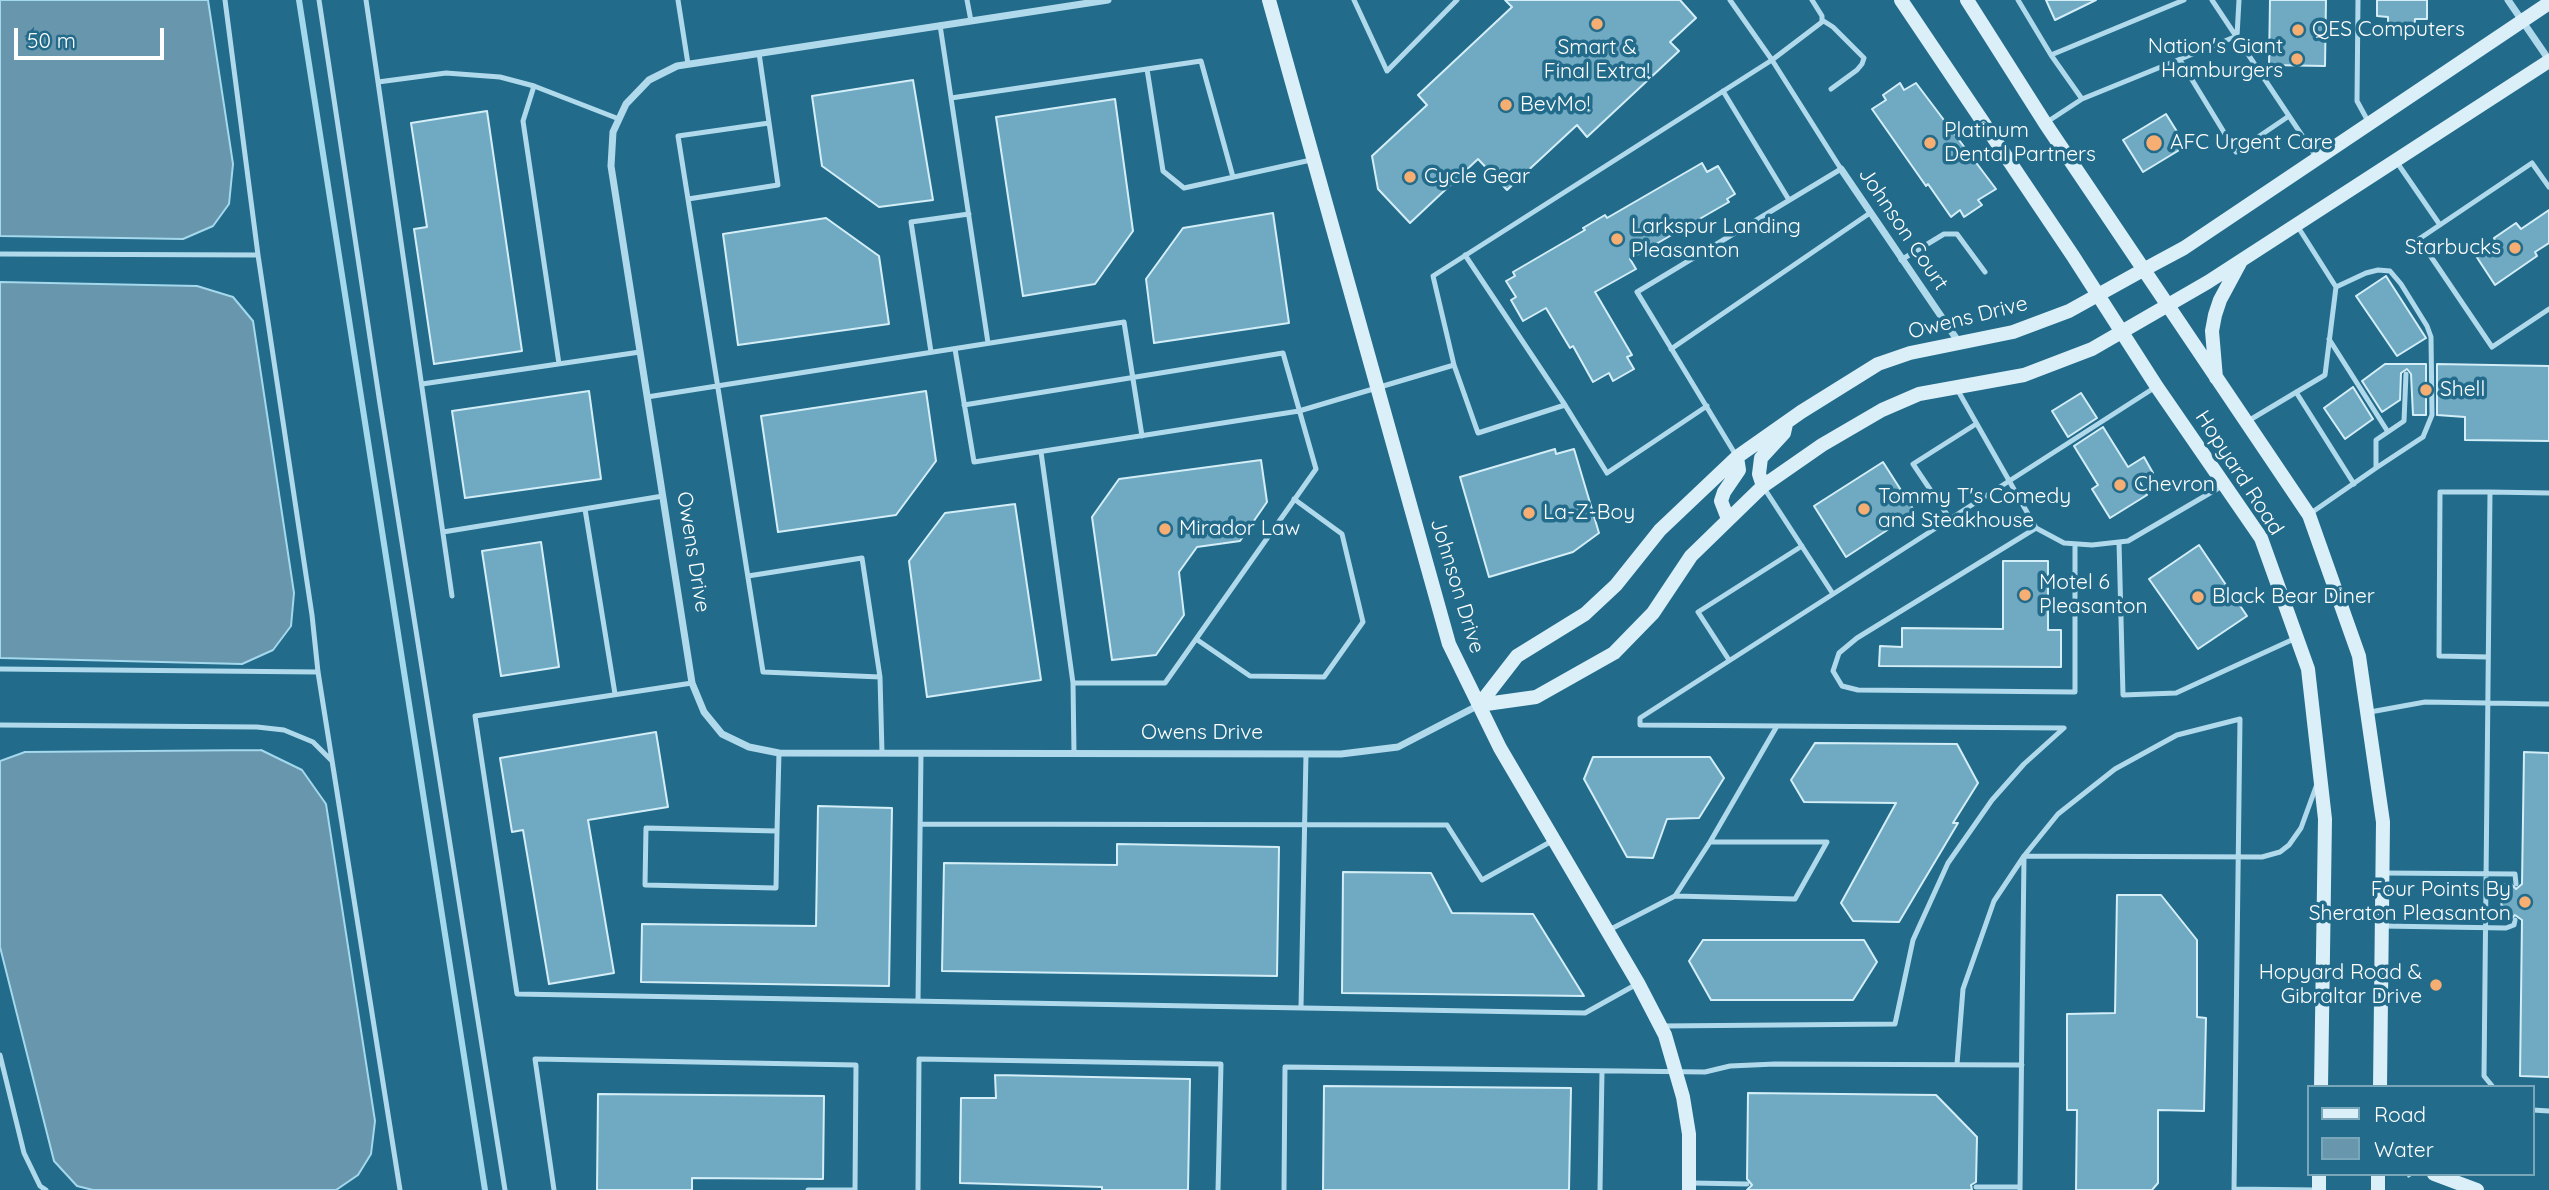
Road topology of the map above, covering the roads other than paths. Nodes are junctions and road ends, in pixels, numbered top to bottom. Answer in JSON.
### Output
{"nodes":[{"id":1,"x":225,"y":0,"type":"edge"},
{"id":2,"x":318,"y":0,"type":"edge"},
{"id":3,"x":366,"y":0,"type":"edge"},
{"id":4,"x":678,"y":0,"type":"edge"},
{"id":5,"x":967,"y":0,"type":"edge"},
{"id":6,"x":1108,"y":0,"type":"edge"},
{"id":7,"x":1269,"y":0,"type":"edge"},
{"id":8,"x":1354,"y":0,"type":"edge"},
{"id":9,"x":1457,"y":0,"type":"edge"},
{"id":10,"x":1730,"y":0,"type":"edge"},
{"id":11,"x":1812,"y":0,"type":"edge"},
{"id":12,"x":1901,"y":0,"type":"edge"},
{"id":13,"x":1967,"y":0,"type":"edge"},
{"id":14,"x":2018,"y":0,"type":"edge"},
{"id":15,"x":2184,"y":0,"type":"edge"},
{"id":16,"x":2212,"y":0,"type":"edge"},
{"id":17,"x":2239,"y":0,"type":"edge"},
{"id":18,"x":2358,"y":0,"type":"edge"},
{"id":19,"x":2508,"y":0,"type":"edge"},
{"id":20,"x":2549,"y":3,"type":"edge"},
{"id":21,"x":1822,"y":20,"type":"junction"},
{"id":22,"x":971,"y":21,"type":"junction"},
{"id":23,"x":2522,"y":21,"type":"junction"},
{"id":24,"x":940,"y":26,"type":"junction"},
{"id":25,"x":2237,"y":36,"type":"junction"},
{"id":26,"x":759,"y":53,"type":"junction"},
{"id":27,"x":2051,"y":55,"type":"junction"},
{"id":28,"x":1772,"y":60,"type":"junction"},
{"id":29,"x":2180,"y":60,"type":"junction"},
{"id":30,"x":2549,"y":60,"type":"edge"},
{"id":31,"x":688,"y":64,"type":"junction"},
{"id":32,"x":1147,"y":69,"type":"junction"},
{"id":33,"x":378,"y":82,"type":"junction"},
{"id":34,"x":534,"y":86,"type":"junction"},
{"id":35,"x":1831,"y":89,"type":"dead end"},
{"id":36,"x":1723,"y":91,"type":"junction"},
{"id":37,"x":951,"y":98,"type":"junction"},
{"id":38,"x":2082,"y":99,"type":"junction"},
{"id":39,"x":2289,"y":116,"type":"junction"},
{"id":40,"x":619,"y":119,"type":"junction"},
{"id":41,"x":769,"y":123,"type":"junction"},
{"id":42,"x":2045,"y":123,"type":"junction"},
{"id":43,"x":2370,"y":125,"type":"junction"},
{"id":44,"x":1314,"y":160,"type":"junction"},
{"id":45,"x":2318,"y":160,"type":"junction"},
{"id":46,"x":2396,"y":160,"type":"junction"},
{"id":47,"x":1841,"y":169,"type":"junction"},
{"id":48,"x":1233,"y":177,"type":"junction"},
{"id":49,"x":2549,"y":187,"type":"edge"},
{"id":50,"x":688,"y":199,"type":"junction"},
{"id":51,"x":1789,"y":200,"type":"junction"},
{"id":52,"x":1870,"y":213,"type":"junction"},
{"id":53,"x":969,"y":214,"type":"junction"},
{"id":54,"x":2297,"y":224,"type":"junction"},
{"id":55,"x":2440,"y":225,"type":"junction"},
{"id":56,"x":0,"y":254,"type":"edge"},
{"id":57,"x":258,"y":255,"type":"junction"},
{"id":58,"x":1465,"y":255,"type":"junction"},
{"id":59,"x":1901,"y":260,"type":"junction"},
{"id":60,"x":2242,"y":260,"type":"junction"},
{"id":61,"x":2143,"y":270,"type":"junction"},
{"id":62,"x":1985,"y":272,"type":"dead end"},
{"id":63,"x":2336,"y":287,"type":"junction"},
{"id":64,"x":2098,"y":295,"type":"junction"},
{"id":65,"x":2167,"y":306,"type":"junction"},
{"id":66,"x":2549,"y":309,"type":"edge"},
{"id":67,"x":2122,"y":332,"type":"junction"},
{"id":68,"x":2329,"y":339,"type":"junction"},
{"id":69,"x":988,"y":344,"type":"junction"},
{"id":70,"x":1960,"y":344,"type":"junction"},
{"id":71,"x":955,"y":349,"type":"junction"},
{"id":72,"x":1671,"y":349,"type":"junction"},
{"id":73,"x":640,"y":352,"type":"junction"},
{"id":74,"x":931,"y":352,"type":"junction"},
{"id":75,"x":559,"y":364,"type":"junction"},
{"id":76,"x":1454,"y":365,"type":"junction"},
{"id":77,"x":2406,"y":374,"type":"dead end"},
{"id":78,"x":1133,"y":378,"type":"junction"},
{"id":79,"x":2216,"y":379,"type":"junction"},
{"id":80,"x":422,"y":384,"type":"junction"},
{"id":81,"x":718,"y":386,"type":"junction"},
{"id":82,"x":1955,"y":386,"type":"junction"},
{"id":83,"x":2157,"y":387,"type":"junction"},
{"id":84,"x":1378,"y":388,"type":"junction"},
{"id":85,"x":2296,"y":392,"type":"junction"},
{"id":86,"x":647,"y":397,"type":"junction"},
{"id":87,"x":964,"y":405,"type":"junction"},
{"id":88,"x":1565,"y":405,"type":"junction"},
{"id":89,"x":1707,"y":406,"type":"junction"},
{"id":90,"x":1299,"y":411,"type":"junction"},
{"id":91,"x":1786,"y":422,"type":"junction"},
{"id":92,"x":2245,"y":422,"type":"junction"},
{"id":93,"x":1976,"y":424,"type":"junction"},
{"id":94,"x":2388,"y":432,"type":"junction"},
{"id":95,"x":1142,"y":436,"type":"junction"},
{"id":96,"x":1041,"y":452,"type":"junction"},
{"id":97,"x":1737,"y":457,"type":"junction"},
{"id":98,"x":2376,"y":468,"type":"junction"},
{"id":99,"x":2009,"y":481,"type":"junction"},
{"id":100,"x":2354,"y":484,"type":"junction"},
{"id":101,"x":1763,"y":485,"type":"junction"},
{"id":102,"x":2225,"y":485,"type":"junction"},
{"id":103,"x":2490,"y":492,"type":"junction"},
{"id":104,"x":2549,"y":493,"type":"edge"},
{"id":105,"x":663,"y":496,"type":"junction"},
{"id":106,"x":1294,"y":499,"type":"junction"},
{"id":107,"x":585,"y":509,"type":"junction"},
{"id":108,"x":2309,"y":515,"type":"junction"},
{"id":109,"x":1728,"y":519,"type":"junction"},
{"id":110,"x":1950,"y":519,"type":"junction"},
{"id":111,"x":2036,"y":528,"type":"junction"},
{"id":112,"x":443,"y":532,"type":"junction"},
{"id":113,"x":2119,"y":542,"type":"junction"},
{"id":114,"x":2075,"y":544,"type":"junction"},
{"id":115,"x":1802,"y":546,"type":"junction"},
{"id":116,"x":748,"y":576,"type":"junction"},
{"id":117,"x":1833,"y":594,"type":"junction"},
{"id":118,"x":452,"y":596,"type":"dead end"},
{"id":119,"x":2296,"y":638,"type":"junction"},
{"id":120,"x":1196,"y":639,"type":"junction"},
{"id":121,"x":2488,"y":657,"type":"junction"},
{"id":122,"x":1729,"y":660,"type":"junction"},
{"id":123,"x":0,"y":669,"type":"edge"},
{"id":124,"x":318,"y":672,"type":"junction"},
{"id":125,"x":880,"y":677,"type":"junction"},
{"id":126,"x":692,"y":683,"type":"junction"},
{"id":127,"x":1073,"y":683,"type":"junction"},
{"id":128,"x":615,"y":694,"type":"junction"},
{"id":129,"x":2488,"y":703,"type":"junction"},
{"id":130,"x":2549,"y":704,"type":"edge"},
{"id":131,"x":1479,"y":705,"type":"junction"},
{"id":132,"x":2367,"y":713,"type":"junction"},
{"id":133,"x":0,"y":725,"type":"edge"},
{"id":134,"x":1777,"y":726,"type":"junction"},
{"id":135,"x":779,"y":753,"type":"junction"},
{"id":136,"x":882,"y":753,"type":"junction"},
{"id":137,"x":920,"y":753,"type":"junction"},
{"id":138,"x":1074,"y":753,"type":"junction"},
{"id":139,"x":1306,"y":754,"type":"junction"},
{"id":140,"x":332,"y":761,"type":"junction"},
{"id":141,"x":2320,"y":775,"type":"junction"},
{"id":142,"x":920,"y":824,"type":"junction"},
{"id":143,"x":1304,"y":825,"type":"junction"},
{"id":144,"x":777,"y":831,"type":"junction"},
{"id":145,"x":1554,"y":840,"type":"junction"},
{"id":146,"x":1710,"y":842,"type":"junction"},
{"id":147,"x":2024,"y":856,"type":"junction"},
{"id":148,"x":2239,"y":856,"type":"junction"},
{"id":149,"x":2383,"y":873,"type":"junction"},
{"id":150,"x":2486,"y":874,"type":"junction"},
{"id":151,"x":2516,"y":884,"type":"dead end"},
{"id":152,"x":1675,"y":896,"type":"junction"},
{"id":153,"x":2515,"y":920,"type":"dead end"},
{"id":154,"x":2382,"y":926,"type":"junction"},
{"id":155,"x":2485,"y":927,"type":"junction"},
{"id":156,"x":1608,"y":931,"type":"junction"},
{"id":157,"x":1638,"y":983,"type":"junction"},
{"id":158,"x":918,"y":1001,"type":"junction"},
{"id":159,"x":1301,"y":1008,"type":"junction"},
{"id":160,"x":1660,"y":1026,"type":"junction"},
{"id":161,"x":0,"y":1055,"type":"edge"},
{"id":162,"x":1957,"y":1064,"type":"junction"},
{"id":163,"x":2022,"y":1065,"type":"junction"},
{"id":164,"x":2381,"y":1068,"type":"junction"},
{"id":165,"x":1602,"y":1071,"type":"junction"},
{"id":166,"x":1676,"y":1071,"type":"junction"},
{"id":167,"x":2321,"y":1085,"type":"edge"},
{"id":168,"x":2380,"y":1085,"type":"edge"},
{"id":169,"x":2385,"y":1085,"type":"edge"},
{"id":170,"x":2491,"y":1085,"type":"edge"},
{"id":171,"x":2439,"y":1176,"type":"edge"},
{"id":172,"x":1747,"y":1184,"type":"dead end"},
{"id":173,"x":1689,"y":1187,"type":"edge"},
{"id":174,"x":1976,"y":1187,"type":"dead end"},
{"id":175,"x":2020,"y":1189,"type":"edge"},
{"id":176,"x":2234,"y":1189,"type":"edge"},
{"id":177,"x":46,"y":1190,"type":"edge"},
{"id":178,"x":400,"y":1190,"type":"edge"},
{"id":179,"x":505,"y":1190,"type":"edge"},
{"id":180,"x":554,"y":1190,"type":"edge"},
{"id":181,"x":808,"y":1190,"type":"edge"},
{"id":182,"x":918,"y":1190,"type":"edge"},
{"id":183,"x":1218,"y":1190,"type":"edge"},
{"id":184,"x":1284,"y":1190,"type":"edge"},
{"id":185,"x":1600,"y":1190,"type":"edge"},
{"id":186,"x":2320,"y":1190,"type":"edge"},
{"id":187,"x":2477,"y":1190,"type":"edge"}],
"edges":[{"from":1,"to":57,"type":"lane"},
{"from":2,"to":179,"type":"lane"},
{"from":3,"to":33,"type":"lane"},
{"from":4,"to":31,"type":"lane"},
{"from":5,"to":22,"type":"lane"},
{"from":6,"to":22,"type":"street","name":"Owens Drive"},
{"from":7,"to":44,"type":"street","name":"Johnson Drive"},
{"from":8,"to":9,"type":"lane"},
{"from":10,"to":28,"type":"lane"},
{"from":11,"to":21,"type":"lane"},
{"from":12,"to":64,"type":"street","name":"Hopyard Road"},
{"from":13,"to":42,"type":"street","name":"Hopyard Road"},
{"from":14,"to":27,"type":"lane"},
{"from":15,"to":27,"type":"lane"},
{"from":16,"to":25,"type":"lane"},
{"from":17,"to":25,"type":"lane"},
{"from":18,"to":43,"type":"lane"},
{"from":19,"to":23,"type":"street"},
{"from":20,"to":23,"type":"street","name":"Owens Drive"},
{"from":21,"to":28,"type":"lane"},
{"from":21,"to":35,"type":"lane"},
{"from":22,"to":24,"type":"street","name":"Owens Drive"},
{"from":23,"to":30,"type":"street"},
{"from":23,"to":43,"type":"street","name":"Owens Drive"},
{"from":24,"to":26,"type":"street","name":"Owens Drive"},
{"from":24,"to":37,"type":"lane"},
{"from":25,"to":29,"type":"lane"},
{"from":25,"to":39,"type":"lane"},
{"from":26,"to":31,"type":"street","name":"Owens Drive"},
{"from":26,"to":41,"type":"lane"},
{"from":27,"to":38,"type":"lane"},
{"from":28,"to":36,"type":"lane"},
{"from":28,"to":47,"type":"lane"},
{"from":29,"to":38,"type":"lane"},
{"from":29,"to":39,"type":"lane"},
{"from":30,"to":46,"type":"street","name":"Owens Drive"},
{"from":31,"to":40,"type":"street","name":"Owens Drive"},
{"from":32,"to":37,"type":"lane"},
{"from":32,"to":48,"type":"lane"},
{"from":32,"to":48,"type":"lane"},
{"from":33,"to":34,"type":"lane"},
{"from":33,"to":80,"type":"lane"},
{"from":34,"to":40,"type":"lane"},
{"from":34,"to":75,"type":"lane"},
{"from":36,"to":51,"type":"lane"},
{"from":36,"to":58,"type":"lane"},
{"from":37,"to":53,"type":"lane"},
{"from":38,"to":42,"type":"lane"},
{"from":39,"to":45,"type":"lane"},
{"from":40,"to":73,"type":"street","name":"Owens Drive"},
{"from":41,"to":50,"type":"lane"},
{"from":41,"to":50,"type":"lane"},
{"from":42,"to":61,"type":"street","name":"Hopyard Road"},
{"from":43,"to":45,"type":"street","name":"Owens Drive"},
{"from":44,"to":48,"type":"lane"},
{"from":44,"to":84,"type":"street","name":"Johnson Drive"},
{"from":45,"to":61,"type":"street","name":"Owens Drive"},
{"from":46,"to":54,"type":"street","name":"Owens Drive"},
{"from":46,"to":55,"type":"lane"},
{"from":47,"to":51,"type":"lane"},
{"from":47,"to":52,"type":"street","name":"Johnson Court"},
{"from":49,"to":55,"type":"lane"},
{"from":50,"to":81,"type":"lane"},
{"from":51,"to":72,"type":"lane"},
{"from":52,"to":59,"type":"street","name":"Johnson Court"},
{"from":52,"to":72,"type":"lane"},
{"from":53,"to":69,"type":"lane"},
{"from":53,"to":74,"type":"lane"},
{"from":54,"to":60,"type":"street","name":"Owens Drive"},
{"from":54,"to":63,"type":"lane"},
{"from":55,"to":66,"type":"lane"},
{"from":56,"to":57,"type":"lane"},
{"from":57,"to":124,"type":"lane"},
{"from":58,"to":76,"type":"lane"},
{"from":58,"to":88,"type":"lane"},
{"from":59,"to":62,"type":"lane"},
{"from":59,"to":70,"type":"street","name":"Johnson Court"},
{"from":60,"to":65,"type":"street","name":"Owens Drive"},
{"from":60,"to":79,"type":"street"},
{"from":61,"to":64,"type":"street","name":"Owens Drive"},
{"from":61,"to":65,"type":"street","name":"Hopyard Road"},
{"from":63,"to":68,"type":"lane"},
{"from":63,"to":98,"type":"lane"},
{"from":64,"to":67,"type":"street","name":"Hopyard Road"},
{"from":64,"to":70,"type":"street","name":"Owens Drive"},
{"from":65,"to":67,"type":"street","name":"Owens Drive"},
{"from":65,"to":79,"type":"street","name":"Hopyard Road"},
{"from":67,"to":82,"type":"street","name":"Owens Drive"},
{"from":67,"to":83,"type":"street","name":"Hopyard Road"},
{"from":68,"to":85,"type":"lane"},
{"from":68,"to":94,"type":"lane"},
{"from":69,"to":71,"type":"lane"},
{"from":69,"to":78,"type":"lane"},
{"from":70,"to":91,"type":"street","name":"Owens Drive"},
{"from":71,"to":74,"type":"lane"},
{"from":71,"to":87,"type":"lane"},
{"from":72,"to":89,"type":"lane"},
{"from":73,"to":75,"type":"lane"},
{"from":73,"to":86,"type":"street","name":"Owens Drive"},
{"from":74,"to":81,"type":"lane"},
{"from":75,"to":80,"type":"lane"},
{"from":76,"to":84,"type":"lane"},
{"from":76,"to":88,"type":"lane"},
{"from":77,"to":94,"type":"lane"},
{"from":78,"to":87,"type":"lane"},
{"from":78,"to":90,"type":"lane"},
{"from":78,"to":95,"type":"lane"},
{"from":79,"to":92,"type":"street","name":"Hopyard Road"},
{"from":80,"to":112,"type":"lane"},
{"from":81,"to":86,"type":"lane"},
{"from":81,"to":116,"type":"lane"},
{"from":82,"to":93,"type":"lane"},
{"from":82,"to":101,"type":"street","name":"Owens Drive"},
{"from":83,"to":99,"type":"lane"},
{"from":83,"to":102,"type":"street","name":"Hopyard Road"},
{"from":84,"to":90,"type":"lane"},
{"from":84,"to":131,"type":"street","name":"Johnson Drive"},
{"from":85,"to":92,"type":"lane"},
{"from":85,"to":100,"type":"lane"},
{"from":86,"to":105,"type":"street","name":"Owens Drive"},
{"from":87,"to":96,"type":"lane"},
{"from":88,"to":89,"type":"lane"},
{"from":89,"to":97,"type":"lane"},
{"from":90,"to":95,"type":"lane"},
{"from":90,"to":106,"type":"lane"},
{"from":91,"to":97,"type":"street","name":"Owens Drive"},
{"from":91,"to":101,"type":"street"},
{"from":92,"to":108,"type":"street","name":"Hopyard Road"},
{"from":93,"to":99,"type":"lane"},
{"from":93,"to":110,"type":"lane"},
{"from":94,"to":98,"type":"lane"},
{"from":95,"to":96,"type":"lane"},
{"from":96,"to":127,"type":"lane"},
{"from":97,"to":109,"type":"street"},
{"from":97,"to":131,"type":"street","name":"Owens Drive"},
{"from":98,"to":100,"type":"lane"},
{"from":99,"to":110,"type":"lane"},
{"from":99,"to":111,"type":"lane"},
{"from":100,"to":108,"type":"lane"},
{"from":101,"to":109,"type":"street","name":"Owens Drive"},
{"from":101,"to":115,"type":"lane"},
{"from":102,"to":113,"type":"lane"},
{"from":102,"to":119,"type":"street","name":"Hopyard Road"},
{"from":103,"to":104,"type":"lane"},
{"from":103,"to":121,"type":"lane"},
{"from":103,"to":121,"type":"lane"},
{"from":105,"to":107,"type":"lane"},
{"from":105,"to":126,"type":"street","name":"Owens Drive"},
{"from":106,"to":120,"type":"lane"},
{"from":106,"to":120,"type":"lane"},
{"from":107,"to":112,"type":"lane"},
{"from":107,"to":128,"type":"lane"},
{"from":108,"to":132,"type":"street","name":"Hopyard Road"},
{"from":109,"to":131,"type":"street","name":"Owens Drive"},
{"from":110,"to":117,"type":"lane"},
{"from":111,"to":114,"type":"lane"},
{"from":111,"to":114,"type":"lane"},
{"from":112,"to":118,"type":"lane"},
{"from":113,"to":114,"type":"lane"},
{"from":113,"to":119,"type":"lane"},
{"from":115,"to":117,"type":"lane"},
{"from":115,"to":122,"type":"lane"},
{"from":116,"to":125,"type":"lane"},
{"from":116,"to":125,"type":"lane"},
{"from":117,"to":122,"type":"lane"},
{"from":119,"to":141,"type":"street","name":"Hopyard Road"},
{"from":120,"to":127,"type":"lane"},
{"from":121,"to":129,"type":"lane"},
{"from":122,"to":134,"type":"lane"},
{"from":123,"to":124,"type":"lane"},
{"from":124,"to":140,"type":"lane"},
{"from":125,"to":136,"type":"lane"},
{"from":126,"to":128,"type":"lane"},
{"from":126,"to":135,"type":"street","name":"Owens Drive"},
{"from":127,"to":138,"type":"lane"},
{"from":128,"to":158,"type":"lane"},
{"from":129,"to":130,"type":"lane"},
{"from":129,"to":132,"type":"lane"},
{"from":129,"to":150,"type":"lane"},
{"from":131,"to":139,"type":"street","name":"Owens Drive"},
{"from":131,"to":145,"type":"street","name":"Johnson Drive"},
{"from":132,"to":149,"type":"street","name":"Hopyard Road"},
{"from":133,"to":140,"type":"lane"},
{"from":134,"to":146,"type":"lane"},
{"from":134,"to":160,"type":"lane"},
{"from":135,"to":136,"type":"street","name":"Owens Drive"},
{"from":135,"to":144,"type":"lane"},
{"from":136,"to":137,"type":"street","name":"Owens Drive"},
{"from":137,"to":138,"type":"street","name":"Owens Drive"},
{"from":137,"to":142,"type":"lane"},
{"from":138,"to":139,"type":"street","name":"Owens Drive"},
{"from":139,"to":143,"type":"lane"},
{"from":140,"to":178,"type":"lane"},
{"from":141,"to":148,"type":"lane"},
{"from":141,"to":167,"type":"street","name":"Hopyard Road"},
{"from":142,"to":143,"type":"lane"},
{"from":142,"to":158,"type":"lane"},
{"from":143,"to":145,"type":"lane"},
{"from":143,"to":159,"type":"lane"},
{"from":144,"to":144,"type":"lane"},
{"from":145,"to":156,"type":"street","name":"Johnson Drive"},
{"from":146,"to":152,"type":"lane"},
{"from":146,"to":152,"type":"lane"},
{"from":147,"to":148,"type":"lane"},
{"from":147,"to":148,"type":"lane"},
{"from":147,"to":162,"type":"lane"},
{"from":147,"to":163,"type":"lane"},
{"from":148,"to":176,"type":"lane"},
{"from":149,"to":150,"type":"lane"},
{"from":149,"to":154,"type":"street","name":"Hopyard Road"},
{"from":150,"to":151,"type":"lane"},
{"from":150,"to":155,"type":"lane"},
{"from":152,"to":156,"type":"lane"},
{"from":153,"to":155,"type":"lane"},
{"from":154,"to":155,"type":"lane"},
{"from":154,"to":164,"type":"street","name":"Hopyard Road"},
{"from":155,"to":170,"type":"lane"},
{"from":156,"to":157,"type":"street","name":"Johnson Drive"},
{"from":157,"to":159,"type":"lane"},
{"from":157,"to":160,"type":"street","name":"Johnson Drive"},
{"from":158,"to":159,"type":"lane"},
{"from":160,"to":166,"type":"street","name":"Johnson Drive"},
{"from":161,"to":177,"type":"lane"},
{"from":162,"to":163,"type":"lane"},
{"from":162,"to":166,"type":"lane"},
{"from":163,"to":175,"type":"lane"},
{"from":164,"to":168,"type":"street","name":"Hopyard Road"},
{"from":164,"to":169,"type":"street"},
{"from":165,"to":166,"type":"lane"},
{"from":165,"to":184,"type":"lane"},
{"from":165,"to":185,"type":"lane"},
{"from":166,"to":173,"type":"street","name":"Johnson Drive"},
{"from":171,"to":187,"type":"street"},
{"from":172,"to":173,"type":"lane"},
{"from":174,"to":175,"type":"lane"},
{"from":176,"to":186,"type":"lane"},
{"from":180,"to":181,"type":"lane"},
{"from":182,"to":183,"type":"lane"}]}
